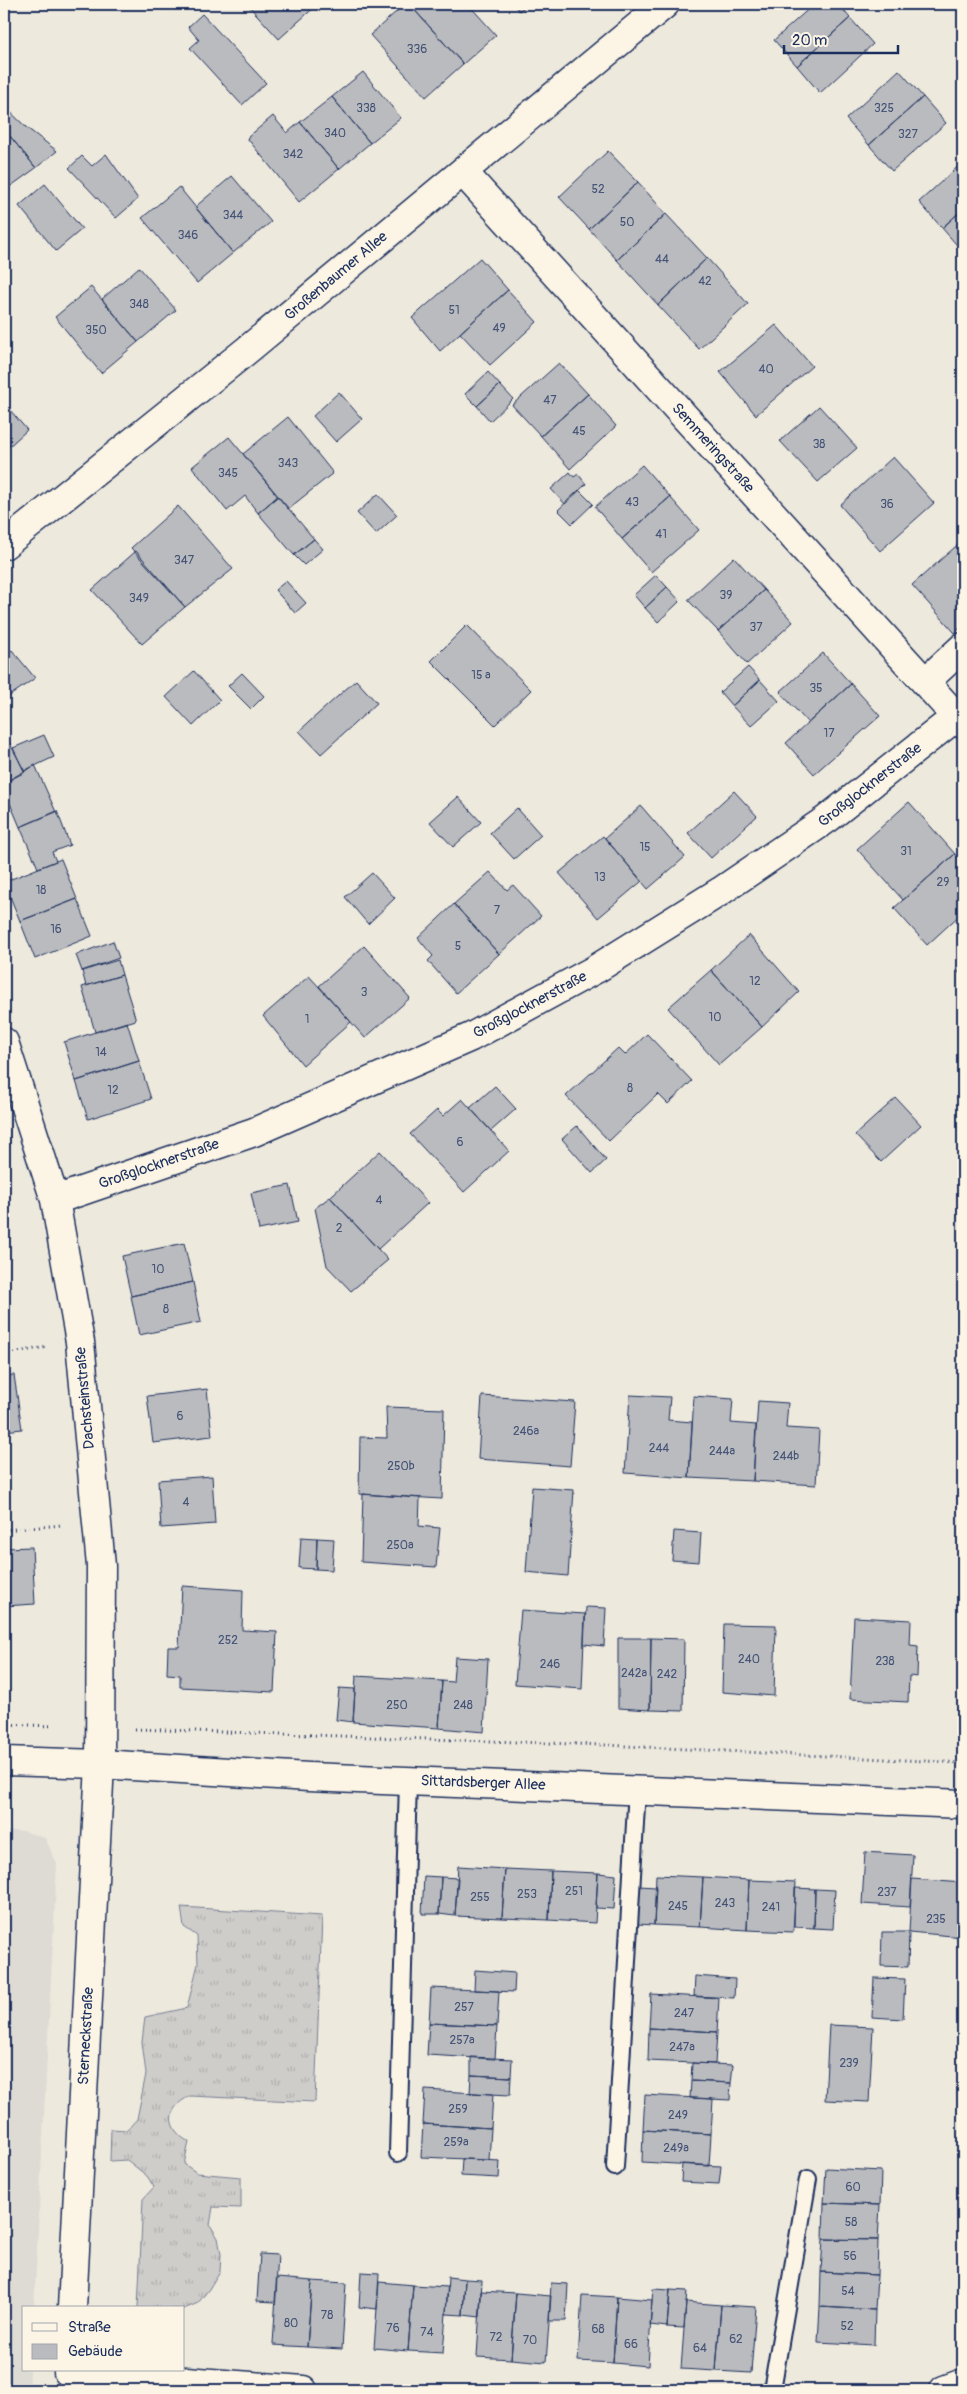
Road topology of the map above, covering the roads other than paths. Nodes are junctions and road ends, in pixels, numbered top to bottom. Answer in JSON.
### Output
{"nodes":[{"id":1,"x":665,"y":4,"type":"edge"},
{"id":2,"x":463,"y":172,"type":"junction"},
{"id":3,"x":4,"y":545,"type":"edge"},
{"id":4,"x":963,"y":647,"type":"edge"},
{"id":5,"x":925,"y":682,"type":"junction"},
{"id":6,"x":960,"y":721,"type":"edge"},
{"id":7,"x":4,"y":1042,"type":"edge"},
{"id":8,"x":55,"y":1200,"type":"junction"},
{"id":9,"x":4,"y":1761,"type":"edge"},
{"id":10,"x":100,"y":1764,"type":"junction"},
{"id":11,"x":408,"y":1780,"type":"junction"},
{"id":12,"x":637,"y":1789,"type":"junction"},
{"id":13,"x":963,"y":1804,"type":"edge"},
{"id":14,"x":398,"y":2153,"type":"dead end"},
{"id":15,"x":616,"y":2168,"type":"dead end"},
{"id":16,"x":808,"y":2179,"type":"dead end"},
{"id":17,"x":72,"y":2306,"type":"edge"},
{"id":18,"x":68,"y":2377,"type":"edge"},
{"id":19,"x":963,"y":2383,"type":"edge"},
{"id":20,"x":303,"y":2390,"type":"edge"},
{"id":21,"x":772,"y":2390,"type":"edge"},
{"id":22,"x":944,"y":2390,"type":"edge"}],
"edges":[{"from":1,"to":2,"type":"street","name":"Großenbaumer Allee"},
{"from":2,"to":3,"type":"street","name":"Großenbaumer Allee"},
{"from":2,"to":5,"type":"street","name":"Semmeringstraße"},
{"from":4,"to":5,"type":"street"},
{"from":5,"to":6,"type":"street","name":"Semmeringstraße"},
{"from":6,"to":8,"type":"street","name":"Großglocknerstraße"},
{"from":7,"to":8,"type":"street","name":"Dachsteinstraße"},
{"from":8,"to":10,"type":"street","name":"Dachsteinstraße"},
{"from":9,"to":10,"type":"street","name":"Sittardsberger Allee"},
{"from":10,"to":11,"type":"street","name":"Sittardsberger Allee"},
{"from":10,"to":17,"type":"street","name":"Sterneckstraße"},
{"from":11,"to":12,"type":"street","name":"Sittardsberger Allee"},
{"from":11,"to":14,"type":"lane"},
{"from":12,"to":13,"type":"street","name":"Sittardsberger Allee"},
{"from":12,"to":15,"type":"lane"},
{"from":16,"to":21,"type":"lane"},
{"from":18,"to":20,"type":"street"},
{"from":19,"to":22,"type":"street"}]}
